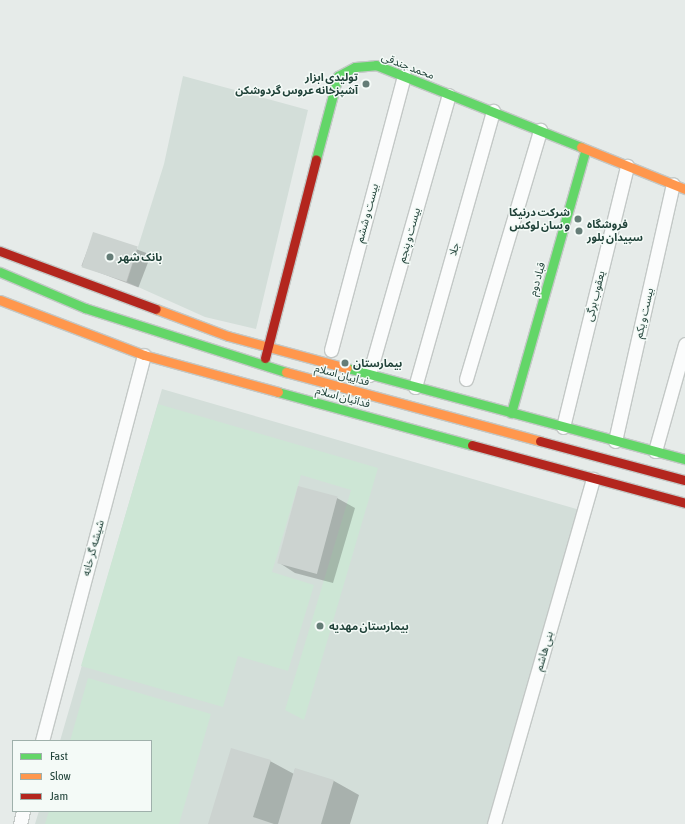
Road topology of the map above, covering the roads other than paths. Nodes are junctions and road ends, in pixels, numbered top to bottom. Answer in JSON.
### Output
{"nodes":[{"id":1,"x":404,"y":76,"type":"junction"},
{"id":2,"x":448,"y":95,"type":"junction"},
{"id":3,"x":493,"y":111,"type":"junction"},
{"id":4,"x":540,"y":130,"type":"junction"},
{"id":5,"x":585,"y":152,"type":"junction"},
{"id":6,"x":627,"y":166,"type":"junction"},
{"id":7,"x":679,"y":187,"type":"edge"},
{"id":8,"x":0,"y":251,"type":"edge"},
{"id":9,"x":0,"y":272,"type":"edge"},
{"id":10,"x":89,"y":297,"type":"junction"},
{"id":11,"x":0,"y":300,"type":"edge"},
{"id":12,"x":685,"y":344,"type":"edge"},
{"id":13,"x":268,"y":348,"type":"junction"},
{"id":14,"x":331,"y":350,"type":"dead end"},
{"id":15,"x":144,"y":355,"type":"junction"},
{"id":16,"x":263,"y":366,"type":"junction"},
{"id":17,"x":369,"y":375,"type":"junction"},
{"id":18,"x":466,"y":380,"type":"dead end"},
{"id":19,"x":415,"y":387,"type":"junction"},
{"id":20,"x":511,"y":413,"type":"junction"},
{"id":21,"x":563,"y":427,"type":"junction"},
{"id":22,"x":615,"y":441,"type":"junction"},
{"id":23,"x":655,"y":451,"type":"junction"},
{"id":24,"x":685,"y":459,"type":"edge"},
{"id":25,"x":593,"y":479,"type":"junction"},
{"id":26,"x":685,"y":480,"type":"edge"},
{"id":27,"x":685,"y":503,"type":"edge"},
{"id":28,"x":42,"y":740,"type":"edge"},
{"id":29,"x":23,"y":812,"type":"edge"},
{"id":30,"x":20,"y":824,"type":"edge"},
{"id":31,"x":494,"y":824,"type":"edge"}],
"edges":[{"from":1,"to":2,"type":"street","name":"محمد جندقی"},
{"from":1,"to":13,"type":"street","name":"محمد جندقی"},
{"from":1,"to":14,"type":"street","name":"بیست و ششم"},
{"from":2,"to":3,"type":"street","name":"محمد جندقی"},
{"from":2,"to":17,"type":"street","name":"بیست و پنجم"},
{"from":3,"to":4,"type":"street","name":"محمد جندقی"},
{"from":3,"to":19,"type":"street","name":"جلا"},
{"from":4,"to":5,"type":"street","name":"محمد جندقی"},
{"from":4,"to":18,"type":"street"},
{"from":5,"to":6,"type":"street","name":"محمد جندقی"},
{"from":5,"to":20,"type":"street","name":"قباد دوم"},
{"from":6,"to":7,"type":"street","name":"محمد جندقی"},
{"from":6,"to":21,"type":"street","name":"یعقوب برگی"},
{"from":7,"to":22,"type":"street","name":"بیست و یکم"},
{"from":8,"to":10,"type":"street"},
{"from":9,"to":10,"type":"street","name":"فداییان اسلام"},
{"from":10,"to":13,"type":"street"},
{"from":10,"to":16,"type":"street","name":"فداییان اسلام"},
{"from":11,"to":15,"type":"street","name":"فدائیان اسلام"},
{"from":12,"to":23,"type":"street"},
{"from":13,"to":16,"type":"street"},
{"from":13,"to":17,"type":"street"},
{"from":15,"to":25,"type":"street","name":"فدائیان اسلام"},
{"from":15,"to":28,"type":"street","name":"شیشه گر خانه"},
{"from":16,"to":26,"type":"street","name":"فداییان اسلام"},
{"from":17,"to":19,"type":"street"},
{"from":19,"to":20,"type":"street"},
{"from":20,"to":21,"type":"street"},
{"from":21,"to":22,"type":"street"},
{"from":22,"to":23,"type":"street"},
{"from":23,"to":24,"type":"street"},
{"from":25,"to":27,"type":"street","name":"فدائیان اسلام"},
{"from":25,"to":31,"type":"street","name":"بنی هاشم"},
{"from":29,"to":30,"type":"street"}]}
